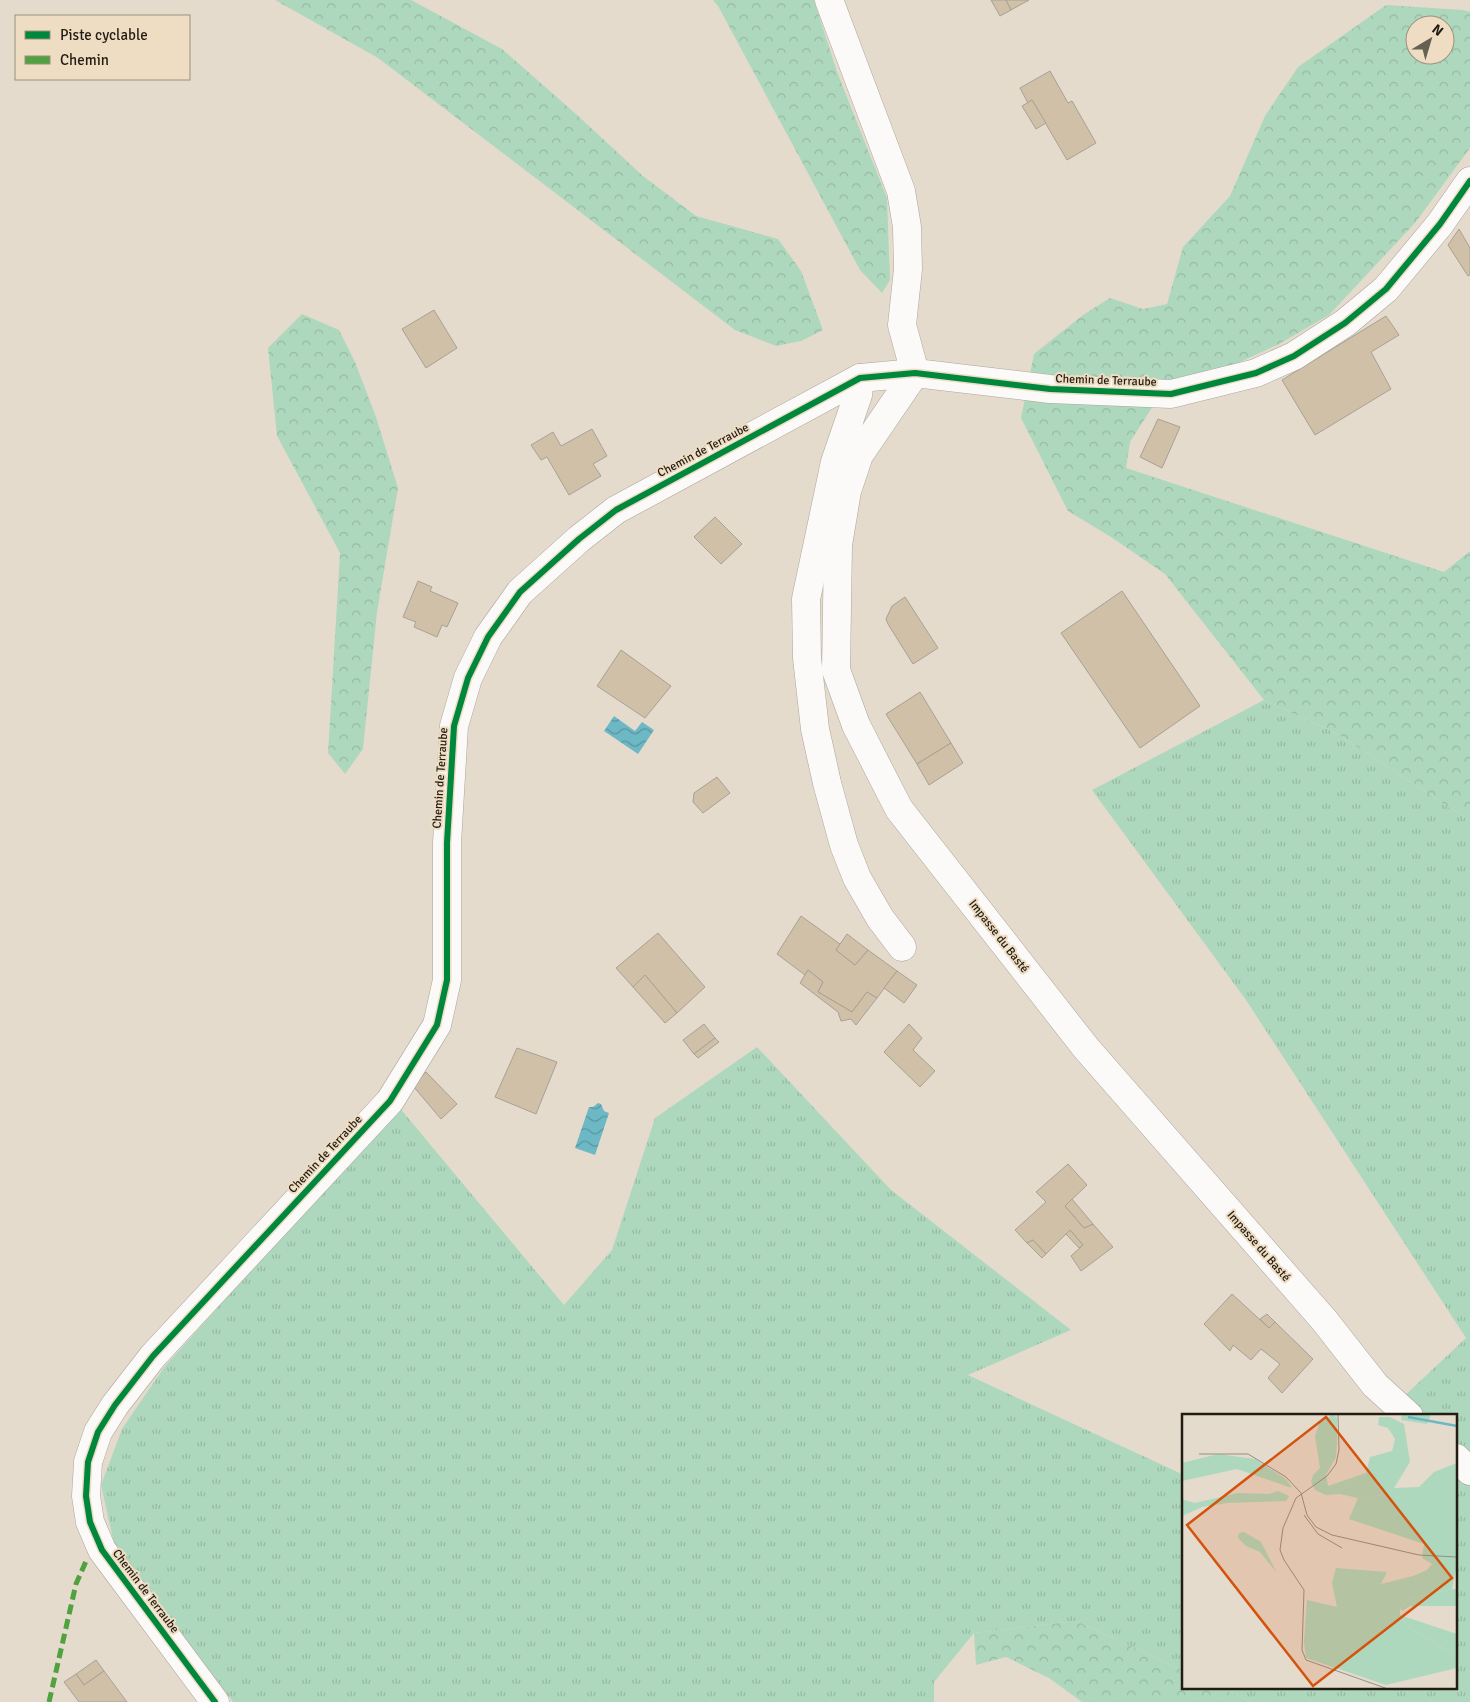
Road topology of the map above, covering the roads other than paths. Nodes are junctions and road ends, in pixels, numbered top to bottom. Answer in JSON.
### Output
{"nodes":[{"id":1,"x":829,"y":0,"type":"edge"},
{"id":2,"x":1470,"y":181,"type":"edge"},
{"id":3,"x":915,"y":373,"type":"junction"},
{"id":4,"x":860,"y":378,"type":"junction"},
{"id":5,"x":902,"y":947,"type":"dead end"},
{"id":6,"x":1407,"y":1414,"type":"edge"},
{"id":7,"x":1458,"y":1460,"type":"edge"},
{"id":8,"x":1470,"y":1471,"type":"edge"},
{"id":9,"x":215,"y":1702,"type":"edge"}],
"edges":[{"from":1,"to":3,"type":"street"},
{"from":2,"to":3,"type":"street","name":"Chemin de Terraube"},
{"from":3,"to":4,"type":"street","name":"Chemin de Terraube"},
{"from":3,"to":6,"type":"street","name":"Impasse du Basté"},
{"from":4,"to":5,"type":"street"},
{"from":4,"to":9,"type":"street","name":"Chemin de Terraube"},
{"from":7,"to":8,"type":"street"}]}
